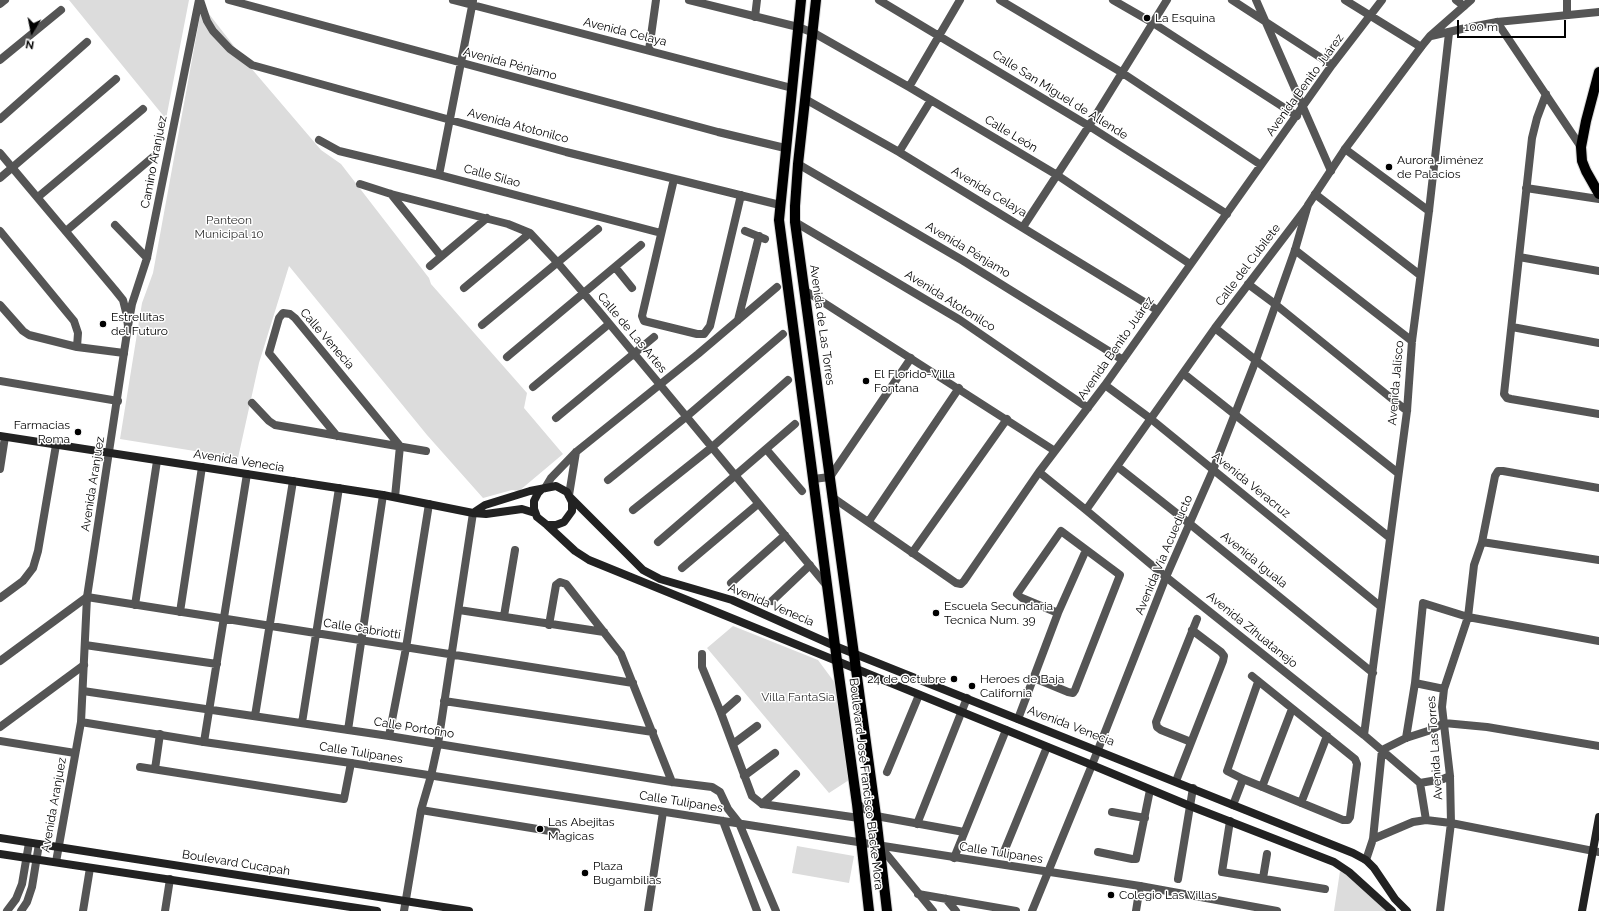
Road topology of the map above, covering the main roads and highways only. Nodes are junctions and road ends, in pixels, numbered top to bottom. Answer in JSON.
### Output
{"nodes":[{"id":1,"x":801,"y":0,"type":"edge"},
{"id":2,"x":816,"y":0,"type":"edge"},
{"id":3,"x":1599,"y":72,"type":"edge"},
{"id":4,"x":1599,"y":194,"type":"edge"},
{"id":5,"x":3,"y":437,"type":"edge"},
{"id":6,"x":544,"y":488,"type":"junction"},
{"id":7,"x":570,"y":497,"type":"junction"},
{"id":8,"x":473,"y":513,"type":"junction"},
{"id":9,"x":535,"y":513,"type":"junction"},
{"id":10,"x":547,"y":524,"type":"junction"},
{"id":11,"x":835,"y":646,"type":"junction"},
{"id":12,"x":853,"y":652,"type":"junction"},
{"id":13,"x":837,"y":661,"type":"junction"},
{"id":14,"x":855,"y":668,"type":"junction"},
{"id":15,"x":1599,"y":817,"type":"edge"},
{"id":16,"x":0,"y":838,"type":"edge"},
{"id":17,"x":1596,"y":851,"type":"edge"},
{"id":18,"x":0,"y":854,"type":"edge"},
{"id":19,"x":1387,"y":886,"type":"junction"},
{"id":20,"x":1376,"y":898,"type":"junction"},
{"id":21,"x":377,"y":911,"type":"edge"},
{"id":22,"x":469,"y":911,"type":"edge"},
{"id":23,"x":869,"y":911,"type":"edge"},
{"id":24,"x":887,"y":911,"type":"edge"},
{"id":25,"x":1392,"y":911,"type":"edge"},
{"id":26,"x":1407,"y":911,"type":"edge"},
{"id":27,"x":1582,"y":911,"type":"edge"}],
"edges":[{"from":1,"to":11,"type":"main road"},
{"from":2,"to":12,"type":"main road","name":"Avenida de Las Torres"},
{"from":3,"to":4,"type":"main road"},
{"from":5,"to":8,"type":"main road","name":"Avenida Venecia"},
{"from":6,"to":7,"type":"main road"},
{"from":6,"to":8,"type":"main road"},
{"from":6,"to":9,"type":"main road"},
{"from":7,"to":10,"type":"main road"},
{"from":7,"to":11,"type":"main road","name":"Avenida Venecia"},
{"from":8,"to":9,"type":"main road","name":"Avenida Venecia"},
{"from":9,"to":10,"type":"main road"},
{"from":10,"to":13,"type":"main road"},
{"from":11,"to":12,"type":"main road","name":"Avenida Venecia"},
{"from":11,"to":13,"type":"main road","name":"Boulevard José Francisco Blacke Mora"},
{"from":12,"to":14,"type":"main road","name":"Boulevard José Francisco Blacke Mora"},
{"from":12,"to":19,"type":"main road","name":"Avenida Venecia"},
{"from":13,"to":14,"type":"main road"},
{"from":13,"to":23,"type":"main road","name":"Boulevard José Francisco Blacke Mora"},
{"from":14,"to":20,"type":"main road"},
{"from":14,"to":24,"type":"main road","name":"Boulevard José Francisco Blacke Mora"},
{"from":15,"to":17,"type":"main road"},
{"from":16,"to":22,"type":"main road","name":"Boulevard Cucapah"},
{"from":17,"to":27,"type":"main road"},
{"from":18,"to":21,"type":"main road"},
{"from":19,"to":20,"type":"main road"},
{"from":19,"to":26,"type":"main road","name":"Avenida Venecia"},
{"from":20,"to":25,"type":"main road"}]}
